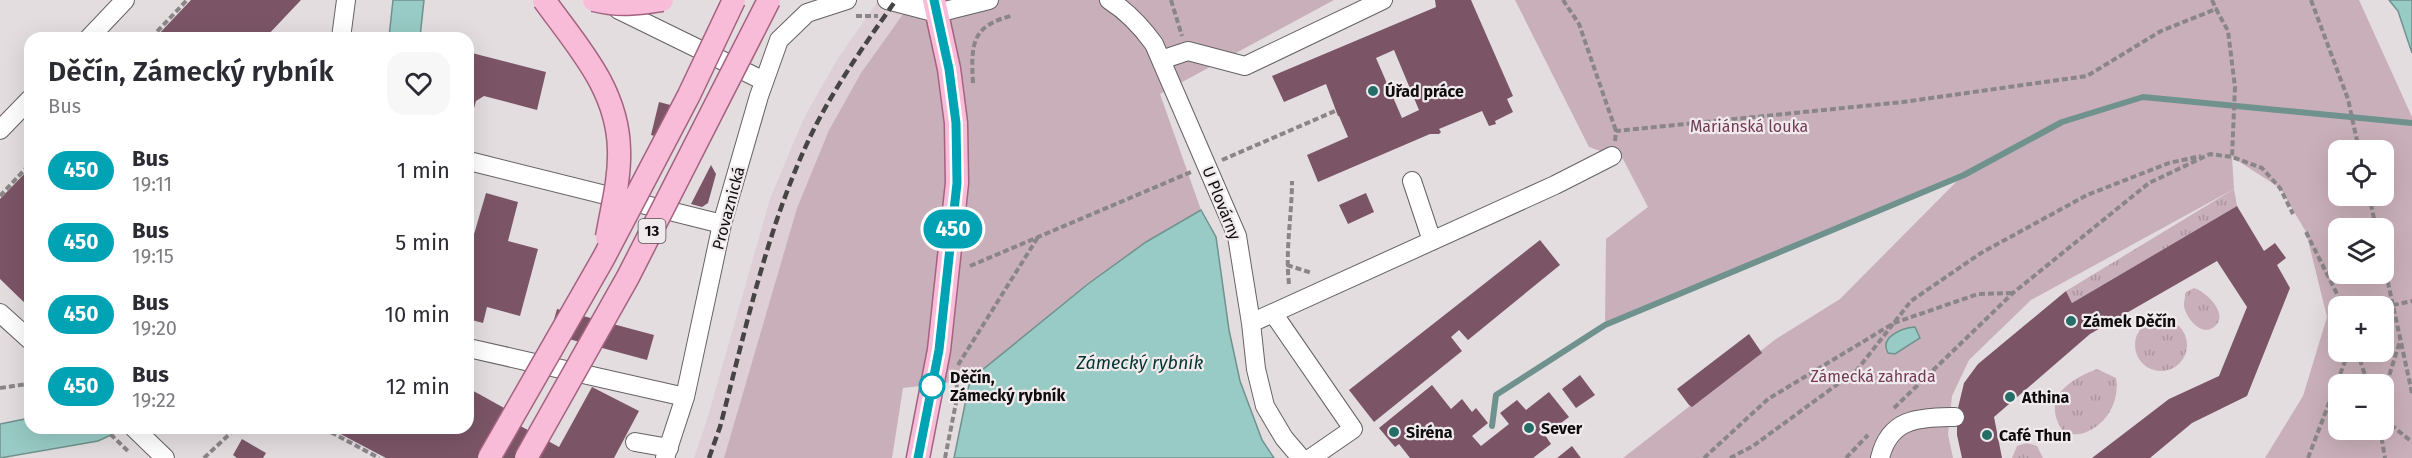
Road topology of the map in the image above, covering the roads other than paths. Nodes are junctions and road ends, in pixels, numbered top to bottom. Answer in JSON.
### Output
{"nodes":[{"id":1,"x":125,"y":0,"type":"edge"},
{"id":2,"x":346,"y":0,"type":"edge"},
{"id":3,"x":543,"y":0,"type":"edge"},
{"id":4,"x":594,"y":0,"type":"edge"},
{"id":5,"x":608,"y":0,"type":"edge"},
{"id":6,"x":662,"y":0,"type":"edge"},
{"id":7,"x":734,"y":0,"type":"edge"},
{"id":8,"x":769,"y":0,"type":"edge"},
{"id":9,"x":847,"y":0,"type":"edge"},
{"id":10,"x":887,"y":0,"type":"edge"},
{"id":11,"x":989,"y":0,"type":"edge"},
{"id":12,"x":1109,"y":0,"type":"edge"},
{"id":13,"x":1383,"y":0,"type":"edge"},
{"id":14,"x":935,"y":6,"type":"edge"},
{"id":15,"x":804,"y":7,"type":"edge"},
{"id":16,"x":95,"y":32,"type":"edge"},
{"id":17,"x":342,"y":32,"type":"edge"},
{"id":18,"x":1161,"y":60,"type":"junction"},
{"id":19,"x":764,"y":81,"type":"junction"},
{"id":20,"x":24,"y":105,"type":"edge"},
{"id":21,"x":0,"y":130,"type":"edge"},
{"id":22,"x":1612,"y":156,"type":"road end"},
{"id":23,"x":474,"y":162,"type":"edge"},
{"id":24,"x":1412,"y":181,"type":"dead end"},
{"id":25,"x":722,"y":224,"type":"junction"},
{"id":26,"x":1432,"y":241,"type":"junction"},
{"id":27,"x":603,"y":259,"type":"junction"},
{"id":28,"x":0,"y":313,"type":"edge"},
{"id":29,"x":1272,"y":313,"type":"junction"},
{"id":30,"x":1251,"y":323,"type":"junction"},
{"id":31,"x":24,"y":335,"type":"edge"},
{"id":32,"x":474,"y":349,"type":"edge"},
{"id":33,"x":685,"y":397,"type":"junction"},
{"id":34,"x":1955,"y":417,"type":"dead end"},
{"id":35,"x":139,"y":434,"type":"edge"},
{"id":36,"x":635,"y":442,"type":"dead end"},
{"id":37,"x":667,"y":453,"type":"edge"},
{"id":38,"x":155,"y":454,"type":"edge"},
{"id":39,"x":489,"y":458,"type":"edge"},
{"id":40,"x":526,"y":458,"type":"edge"},
{"id":41,"x":918,"y":458,"type":"edge"},
{"id":42,"x":1301,"y":458,"type":"edge"},
{"id":43,"x":1311,"y":458,"type":"edge"},
{"id":44,"x":1880,"y":458,"type":"edge"}],
"edges":[{"from":1,"to":16,"type":"street"},
{"from":2,"to":17,"type":"street"},
{"from":3,"to":27,"type":"main road","bridge":true},
{"from":4,"to":6,"type":"main road","bridge":true},
{"from":5,"to":19,"type":"street"},
{"from":7,"to":27,"type":"main road","number":"13","bridge":true},
{"from":8,"to":40,"type":"main road","number":"13","bridge":true},
{"from":9,"to":15,"type":"street","name":"Provaznická"},
{"from":10,"to":14,"type":"street"},
{"from":11,"to":14,"type":"street"},
{"from":12,"to":18,"type":"street","name":"U Plovárny"},
{"from":13,"to":18,"type":"street"},
{"from":14,"to":41,"type":"main road"},
{"from":15,"to":19,"type":"street","name":"Provaznická"},
{"from":18,"to":30,"type":"street","name":"U Plovárny"},
{"from":19,"to":25,"type":"street","name":"Provaznická"},
{"from":20,"to":21,"type":"street"},
{"from":22,"to":26,"type":"street"},
{"from":23,"to":25,"type":"street"},
{"from":24,"to":26,"type":"street"},
{"from":25,"to":33,"type":"street","name":"Provaznická"},
{"from":26,"to":29,"type":"street"},
{"from":27,"to":39,"type":"main road","number":"13","bridge":true},
{"from":28,"to":31,"type":"street"},
{"from":29,"to":30,"type":"street"},
{"from":29,"to":43,"type":"street"},
{"from":30,"to":42,"type":"street","name":"U Plovárny"},
{"from":32,"to":33,"type":"street"},
{"from":33,"to":37,"type":"street","name":"Provaznická"},
{"from":34,"to":44,"type":"street"},
{"from":35,"to":38,"type":"street"},
{"from":36,"to":37,"type":"street"}]}
